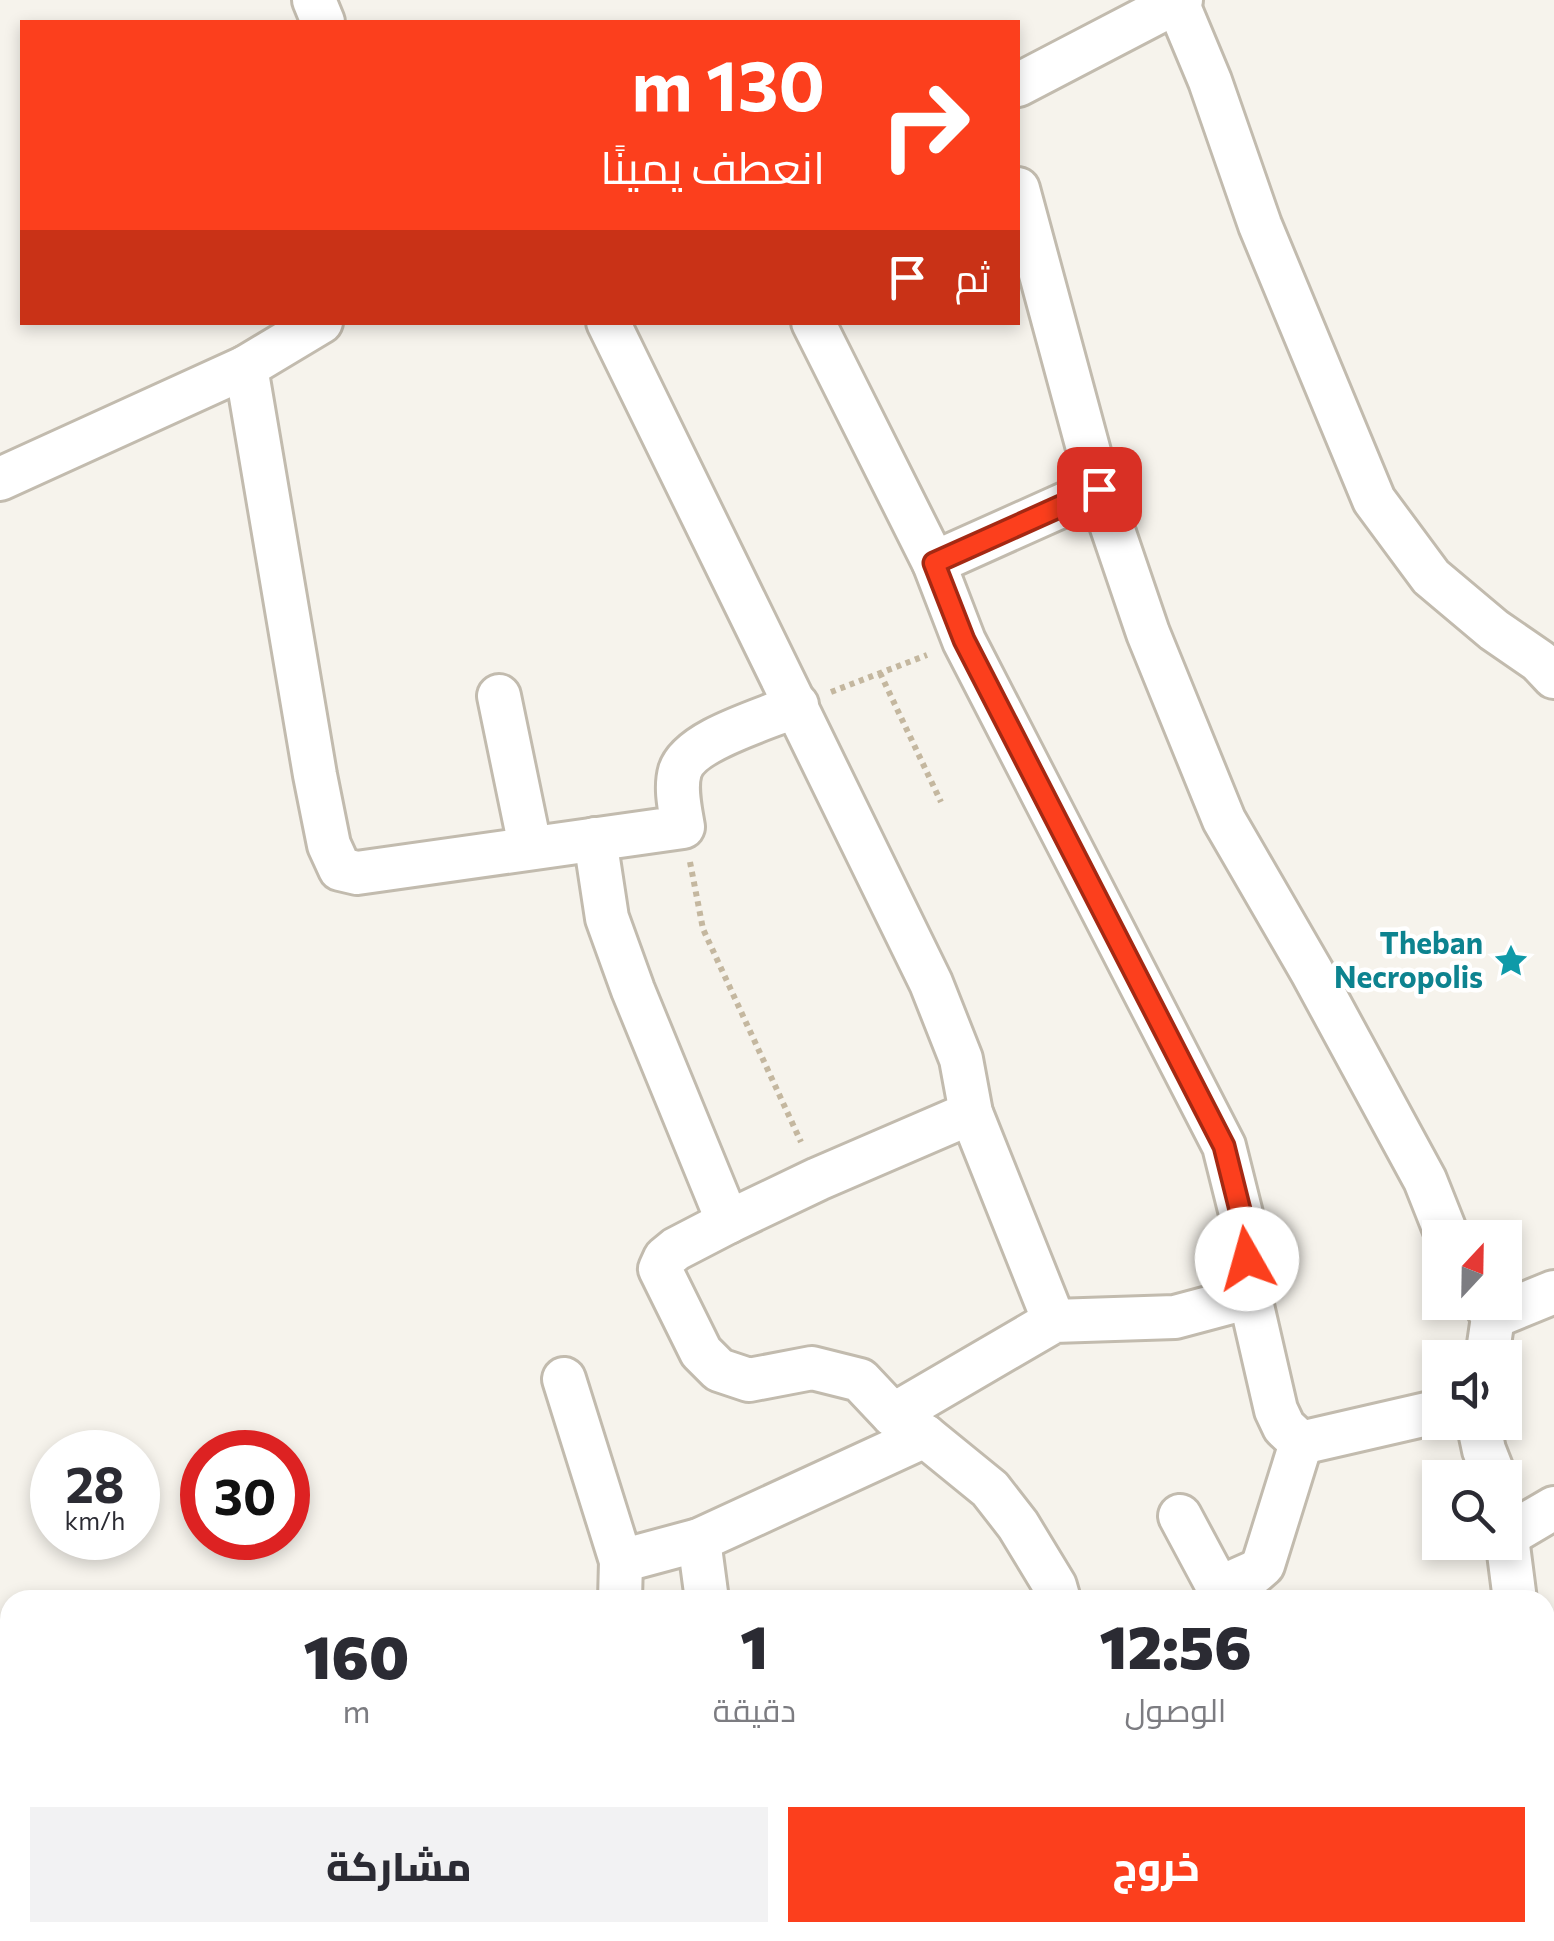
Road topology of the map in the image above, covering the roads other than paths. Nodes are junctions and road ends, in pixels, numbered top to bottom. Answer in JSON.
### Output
{"nodes":[{"id":1,"x":1179,"y":1,"type":"edge"},
{"id":2,"x":1020,"y":83,"type":"edge"},
{"id":3,"x":1020,"y":197,"type":"edge"},
{"id":4,"x":316,"y":325,"type":"edge"},
{"id":5,"x":609,"y":325,"type":"edge"},
{"id":6,"x":815,"y":325,"type":"edge"},
{"id":7,"x":246,"y":366,"type":"junction"},
{"id":8,"x":0,"y":480,"type":"edge"},
{"id":9,"x":1099,"y":489,"type":"junction"},
{"id":10,"x":934,"y":563,"type":"junction"},
{"id":11,"x":1554,"y":677,"type":"edge"},
{"id":12,"x":500,"y":696,"type":"dead end"},
{"id":13,"x":797,"y":704,"type":"junction"},
{"id":14,"x":594,"y":839,"type":"junction"},
{"id":15,"x":530,"y":846,"type":"junction"},
{"id":16,"x":972,"y":1113,"type":"junction"},
{"id":17,"x":1440,"y":1220,"type":"edge"},
{"id":18,"x":728,"y":1222,"type":"junction"},
{"id":19,"x":1554,"y":1292,"type":"edge"},
{"id":20,"x":1250,"y":1297,"type":"junction"},
{"id":21,"x":1054,"y":1320,"type":"junction"},
{"id":22,"x":1488,"y":1326,"type":"edge"},
{"id":23,"x":564,"y":1379,"type":"dead end"},
{"id":24,"x":1422,"y":1415,"type":"edge"},
{"id":25,"x":909,"y":1425,"type":"junction"},
{"id":26,"x":1301,"y":1442,"type":"junction"},
{"id":27,"x":1554,"y":1508,"type":"edge"},
{"id":28,"x":1180,"y":1516,"type":"dead end"},
{"id":29,"x":1522,"y":1522,"type":"edge"},
{"id":30,"x":699,"y":1540,"type":"junction"},
{"id":31,"x":1510,"y":1560,"type":"edge"},
{"id":32,"x":620,"y":1580,"type":"edge"},
{"id":33,"x":706,"y":1590,"type":"edge"},
{"id":34,"x":1055,"y":1590,"type":"edge"},
{"id":35,"x":1220,"y":1590,"type":"edge"},
{"id":36,"x":1228,"y":1590,"type":"edge"},
{"id":37,"x":1514,"y":1590,"type":"edge"}],
"edges":[{"from":1,"to":2,"type":"street"},
{"from":1,"to":11,"type":"street"},
{"from":3,"to":9,"type":"street"},
{"from":4,"to":7,"type":"street"},
{"from":5,"to":13,"type":"street"},
{"from":6,"to":10,"type":"street"},
{"from":7,"to":8,"type":"street"},
{"from":7,"to":15,"type":"street"},
{"from":9,"to":10,"type":"street"},
{"from":9,"to":17,"type":"street"},
{"from":10,"to":20,"type":"street"},
{"from":12,"to":15,"type":"street"},
{"from":13,"to":14,"type":"street"},
{"from":13,"to":16,"type":"street"},
{"from":14,"to":15,"type":"street"},
{"from":14,"to":18,"type":"street"},
{"from":16,"to":18,"type":"street"},
{"from":16,"to":21,"type":"street"},
{"from":18,"to":25,"type":"street"},
{"from":19,"to":22,"type":"street"},
{"from":20,"to":21,"type":"street"},
{"from":20,"to":26,"type":"street"},
{"from":21,"to":25,"type":"street"},
{"from":23,"to":32,"type":"street"},
{"from":24,"to":26,"type":"street"},
{"from":25,"to":30,"type":"street"},
{"from":25,"to":34,"type":"street"},
{"from":26,"to":36,"type":"street"},
{"from":27,"to":29,"type":"street"},
{"from":28,"to":35,"type":"street"},
{"from":30,"to":32,"type":"street"},
{"from":30,"to":33,"type":"street"},
{"from":31,"to":37,"type":"street"}]}
